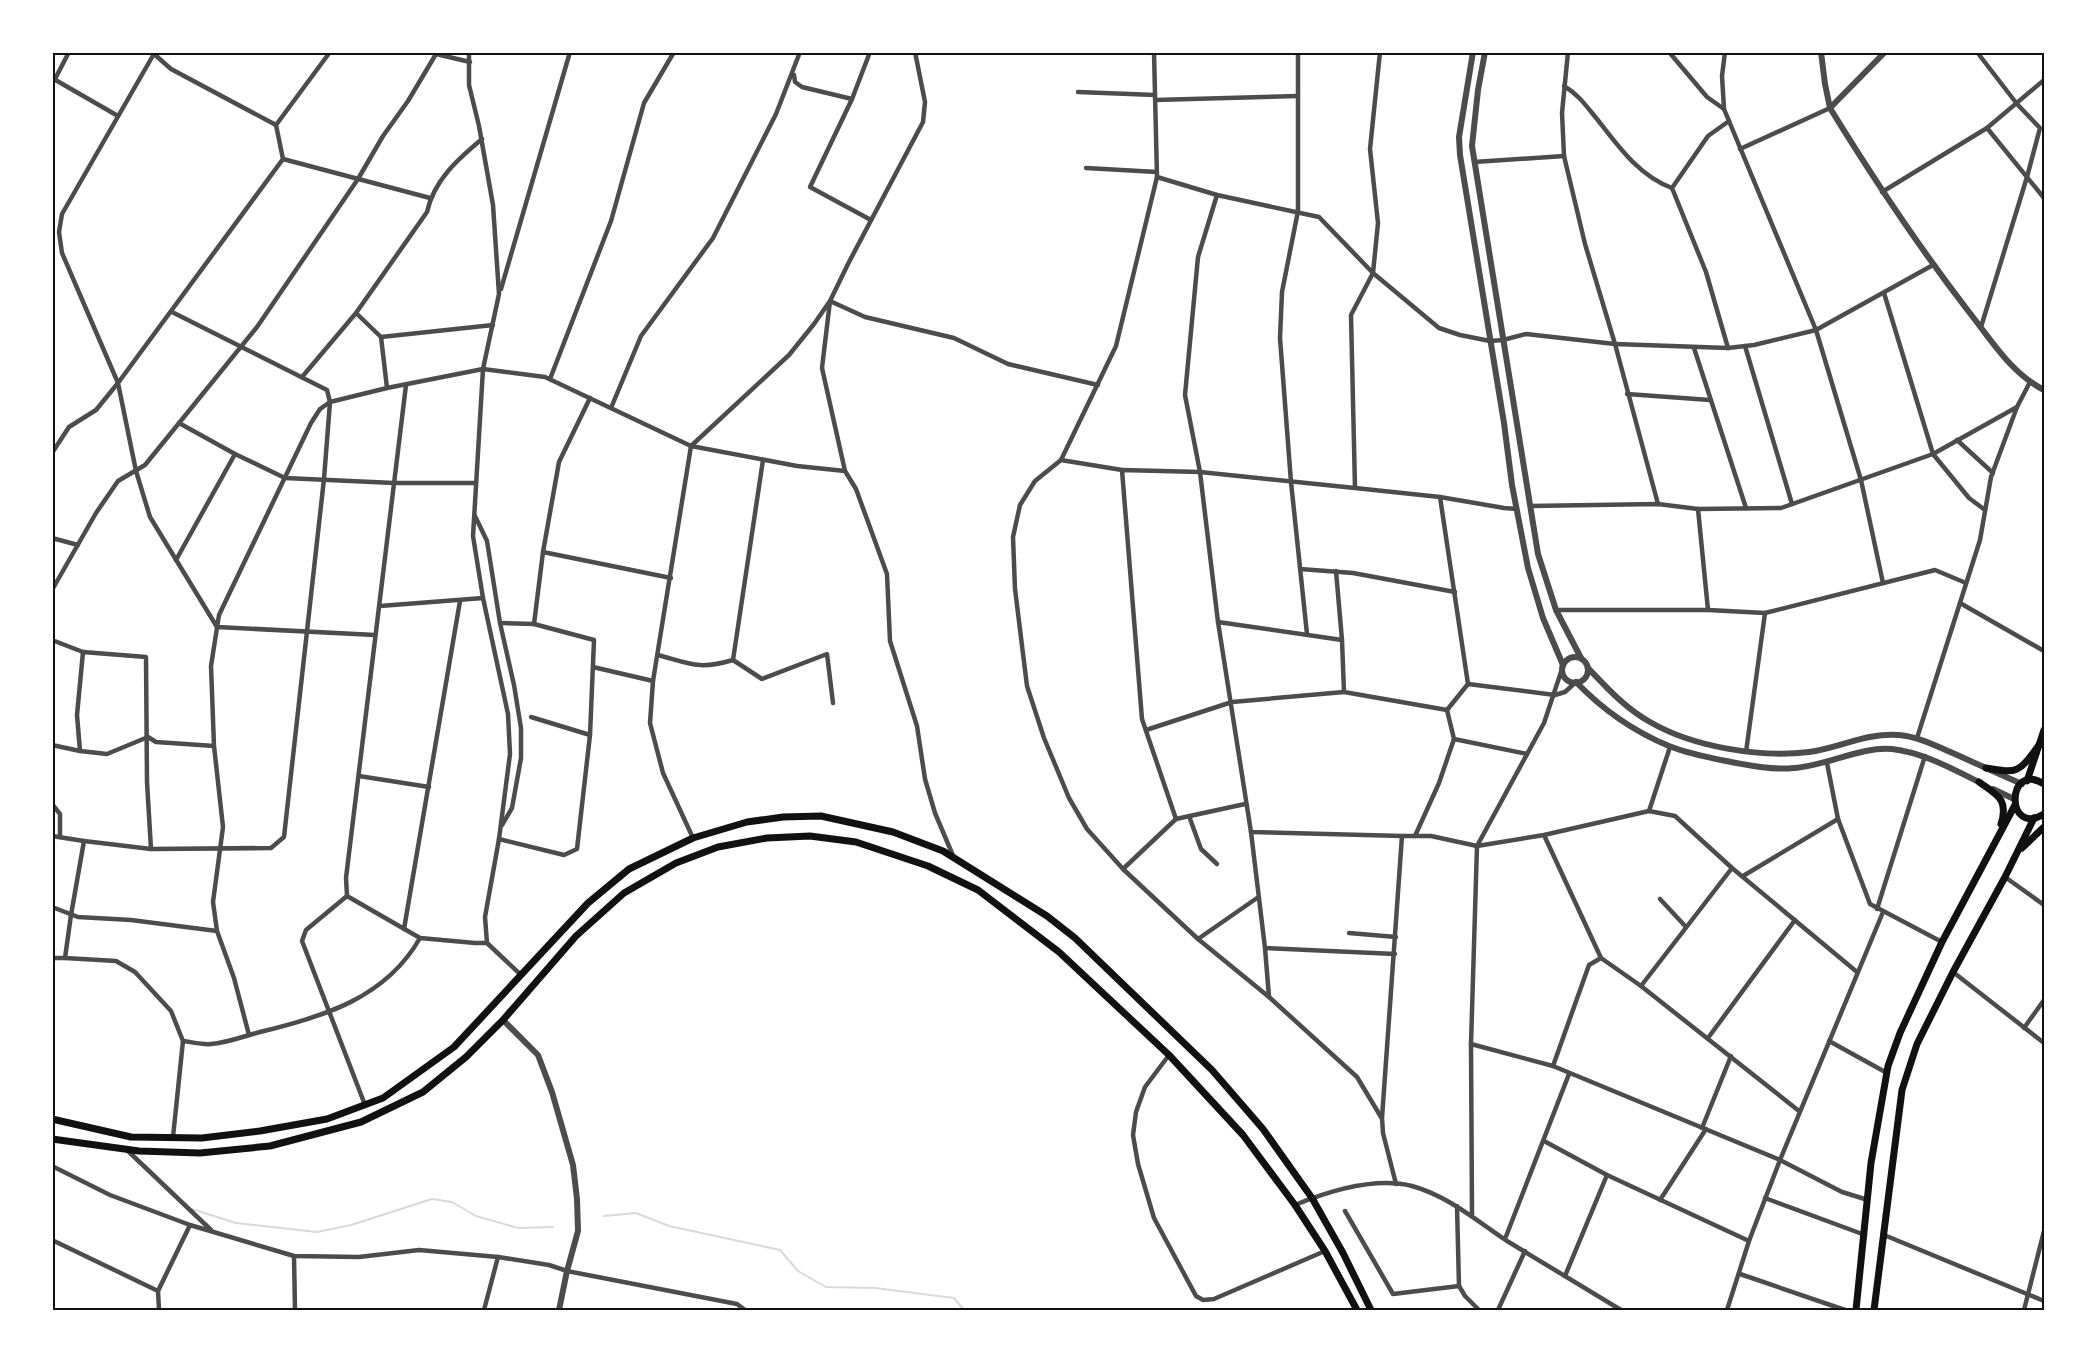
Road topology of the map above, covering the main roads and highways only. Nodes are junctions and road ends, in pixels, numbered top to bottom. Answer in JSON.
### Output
{"nodes":[{"id":1,"x":2044,"y":730,"type":"edge"},
{"id":2,"x":2039,"y":745,"type":"junction"},
{"id":3,"x":1986,"y":768,"type":"road end"},
{"id":4,"x":1979,"y":782,"type":"road end"},
{"id":5,"x":2024,"y":782,"type":"junction"},
{"id":6,"x":2044,"y":784,"type":"edge"},
{"id":7,"x":2014,"y":802,"type":"junction"},
{"id":8,"x":2041,"y":816,"type":"edge"},
{"id":9,"x":2044,"y":827,"type":"edge"},
{"id":10,"x":1995,"y":843,"type":"junction"},
{"id":11,"x":2016,"y":855,"type":"junction"},
{"id":12,"x":52,"y":1119,"type":"edge"},
{"id":13,"x":52,"y":1139,"type":"edge"},
{"id":14,"x":1357,"y":1311,"type":"edge"},
{"id":15,"x":1371,"y":1311,"type":"edge"},
{"id":16,"x":1856,"y":1311,"type":"edge"},
{"id":17,"x":1874,"y":1311,"type":"edge"}],
"edges":[{"from":1,"to":2,"type":"main road"},
{"from":2,"to":3,"type":"main road"},
{"from":2,"to":5,"type":"main road"},
{"from":4,"to":10,"type":"main road"},
{"from":5,"to":6,"type":"main road"},
{"from":5,"to":7,"type":"main road"},
{"from":7,"to":8,"type":"main road"},
{"from":7,"to":10,"type":"main road"},
{"from":8,"to":11,"type":"main road"},
{"from":9,"to":11,"type":"main road"},
{"from":10,"to":16,"type":"main road"},
{"from":11,"to":17,"type":"main road"},
{"from":12,"to":15,"type":"main road"},
{"from":13,"to":14,"type":"main road"}]}
